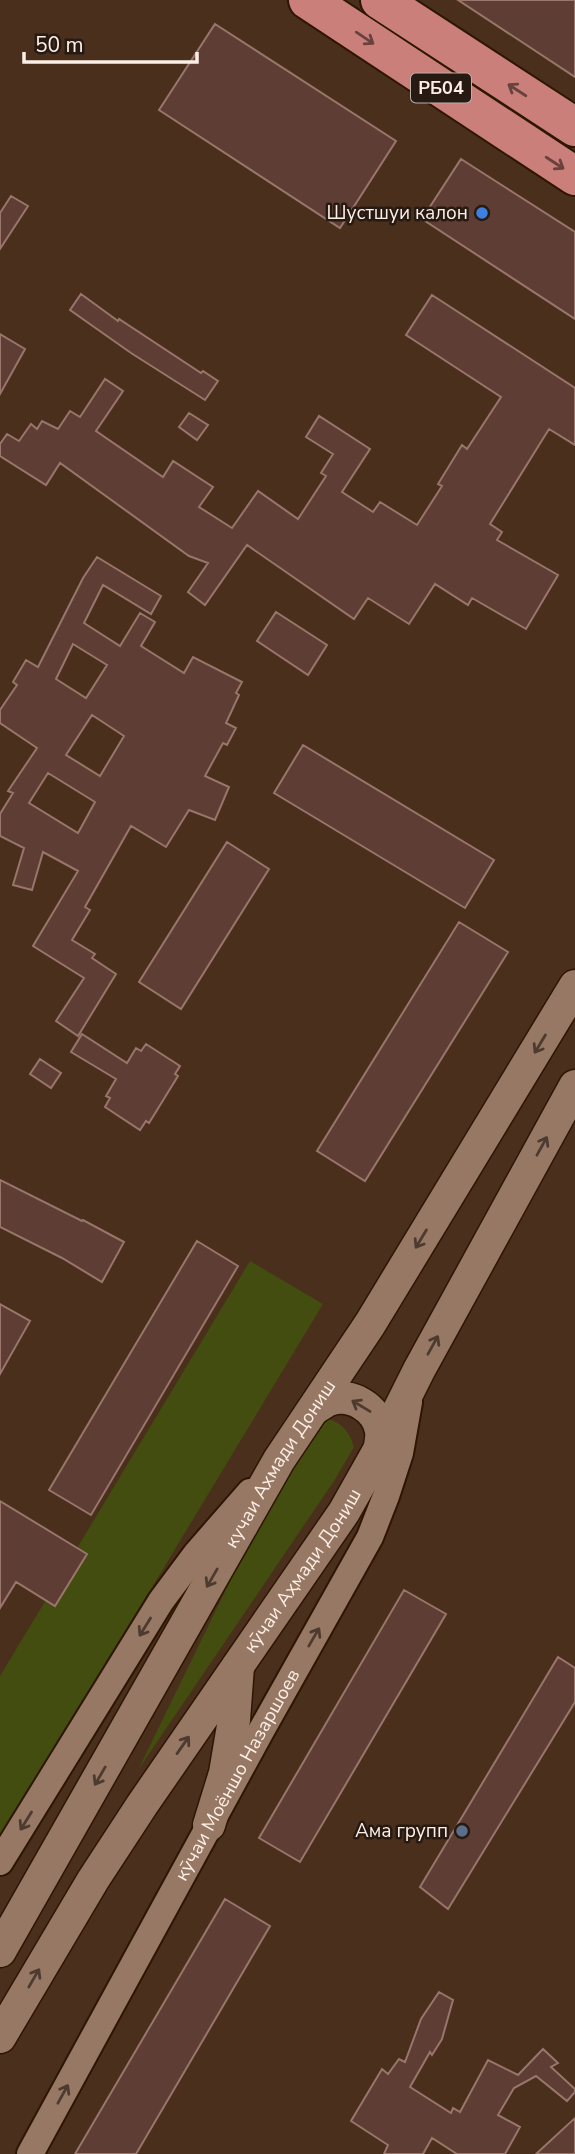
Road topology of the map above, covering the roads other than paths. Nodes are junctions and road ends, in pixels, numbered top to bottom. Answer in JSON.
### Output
{"nodes":[{"id":1,"x":308,"y":0,"type":"edge"},
{"id":2,"x":380,"y":0,"type":"edge"},
{"id":3,"x":575,"y":127,"type":"edge"},
{"id":4,"x":575,"y":176,"type":"edge"},
{"id":5,"x":575,"y":986,"type":"edge"},
{"id":6,"x":575,"y":1086,"type":"edge"},
{"id":7,"x":413,"y":1382,"type":"junction"},
{"id":8,"x":314,"y":1409,"type":"junction"},
{"id":9,"x":380,"y":1448,"type":"junction"},
{"id":10,"x":279,"y":1460,"type":"junction"},
{"id":11,"x":238,"y":1666,"type":"junction"},
{"id":12,"x":209,"y":1825,"type":"junction"},
{"id":13,"x":0,"y":1863,"type":"edge"},
{"id":14,"x":0,"y":1951,"type":"edge"},
{"id":15,"x":0,"y":2037,"type":"edge"},
{"id":16,"x":30,"y":2154,"type":"edge"}],
"edges":[{"from":1,"to":4,"type":"highway","number":"РБ04","one_way":true},
{"from":3,"to":2,"type":"highway","number":"РБ04","one_way":true},
{"from":5,"to":8,"type":"street","name":"кучаи Ахмади Дониш","one_way":true},
{"from":7,"to":6,"type":"street","name":"кӯчаи Аҳмади Дониш","one_way":true},
{"from":7,"to":9,"type":"street","name":"кӯчаи Аҳмади Дониш"},
{"from":12,"to":7,"type":"street","name":"кӯчаи Моёншо Назаршоев","one_way":true},
{"from":9,"to":8,"type":"street","one_way":true},
{"from":8,"to":10,"type":"street","name":"кучаи Ахмади Дониш"},
{"from":9,"to":11,"type":"street","name":"кӯчаи Аҳмади Дониш"},
{"from":10,"to":13,"type":"street","one_way":true},
{"from":10,"to":14,"type":"street","name":"кучаи Ахмади Дониш","one_way":true},
{"from":11,"to":12,"type":"street"},
{"from":15,"to":11,"type":"street","name":"кӯчаи Аҳмади Дониш","one_way":true},
{"from":16,"to":12,"type":"street","name":"кӯчаи Моёншо Назаршоев","one_way":true}]}
